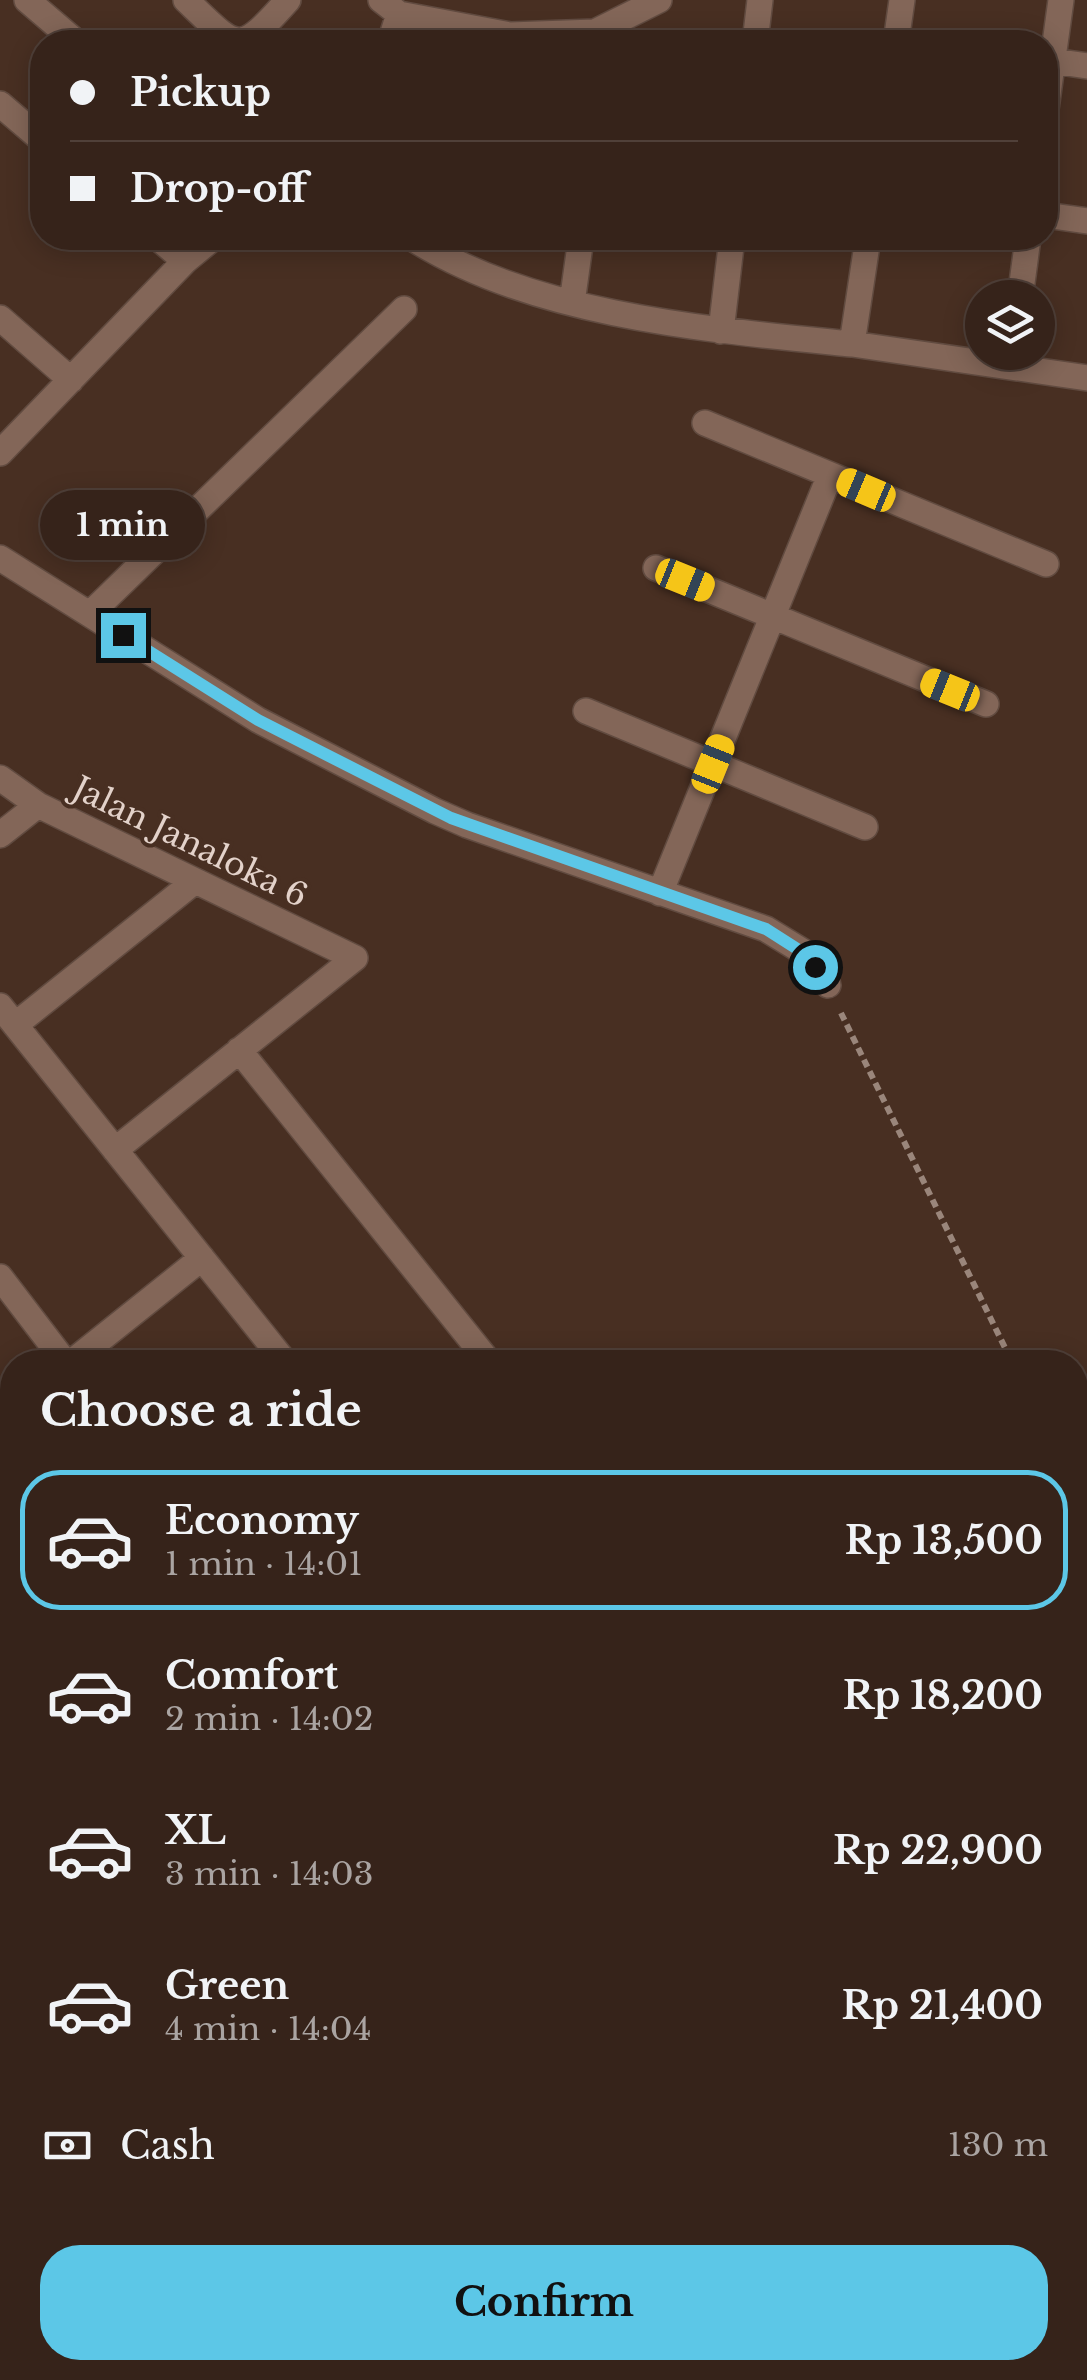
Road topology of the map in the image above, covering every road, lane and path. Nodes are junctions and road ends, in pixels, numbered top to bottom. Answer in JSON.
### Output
{"nodes":[{"id":1,"x":27,"y":0,"type":"edge"},
{"id":2,"x":186,"y":0,"type":"edge"},
{"id":3,"x":288,"y":0,"type":"edge"},
{"id":4,"x":659,"y":0,"type":"edge"},
{"id":5,"x":760,"y":0,"type":"edge"},
{"id":6,"x":902,"y":0,"type":"edge"},
{"id":7,"x":1061,"y":0,"type":"edge"},
{"id":8,"x":390,"y":7,"type":"edge"},
{"id":9,"x":62,"y":30,"type":"edge"},
{"id":10,"x":217,"y":30,"type":"edge"},
{"id":11,"x":260,"y":30,"type":"edge"},
{"id":12,"x":489,"y":30,"type":"edge"},
{"id":13,"x":614,"y":30,"type":"edge"},
{"id":14,"x":757,"y":30,"type":"edge"},
{"id":15,"x":898,"y":30,"type":"edge"},
{"id":16,"x":1057,"y":30,"type":"edge"},
{"id":17,"x":1058,"y":62,"type":"edge"},
{"id":18,"x":1087,"y":66,"type":"edge"},
{"id":19,"x":0,"y":104,"type":"edge"},
{"id":20,"x":30,"y":130,"type":"edge"},
{"id":21,"x":1058,"y":216,"type":"edge"},
{"id":22,"x":1087,"y":220,"type":"edge"},
{"id":23,"x":172,"y":250,"type":"edge"},
{"id":24,"x":198,"y":250,"type":"edge"},
{"id":25,"x":433,"y":250,"type":"edge"},
{"id":26,"x":579,"y":250,"type":"edge"},
{"id":27,"x":731,"y":250,"type":"edge"},
{"id":28,"x":866,"y":250,"type":"edge"},
{"id":29,"x":1026,"y":250,"type":"edge"},
{"id":30,"x":185,"y":261,"type":"junction"},
{"id":31,"x":1022,"y":280,"type":"edge"},
{"id":32,"x":572,"y":303,"type":"junction"},
{"id":33,"x":404,"y":310,"type":"dead end"},
{"id":34,"x":0,"y":318,"type":"edge"},
{"id":35,"x":722,"y":331,"type":"junction"},
{"id":36,"x":852,"y":344,"type":"junction"},
{"id":37,"x":965,"y":355,"type":"edge"},
{"id":38,"x":1054,"y":370,"type":"edge"},
{"id":39,"x":1087,"y":378,"type":"edge"},
{"id":40,"x":70,"y":380,"type":"junction"},
{"id":41,"x":705,"y":423,"type":"dead end"},
{"id":42,"x":0,"y":452,"type":"edge"},
{"id":43,"x":830,"y":475,"type":"junction"},
{"id":44,"x":0,"y":558,"type":"edge"},
{"id":45,"x":1046,"y":564,"type":"dead end"},
{"id":46,"x":656,"y":568,"type":"dead end"},
{"id":47,"x":90,"y":614,"type":"junction"},
{"id":48,"x":772,"y":616,"type":"junction"},
{"id":49,"x":986,"y":704,"type":"dead end"},
{"id":50,"x":586,"y":711,"type":"dead end"},
{"id":51,"x":713,"y":764,"type":"junction"},
{"id":52,"x":0,"y":778,"type":"edge"},
{"id":53,"x":38,"y":805,"type":"junction"},
{"id":54,"x":866,"y":827,"type":"dead end"},
{"id":55,"x":0,"y":835,"type":"edge"},
{"id":56,"x":194,"y":881,"type":"junction"},
{"id":57,"x":660,"y":893,"type":"junction"},
{"id":58,"x":828,"y":985,"type":"joint"},
{"id":59,"x":7,"y":1016,"type":"edge"},
{"id":60,"x":239,"y":1050,"type":"junction"},
{"id":61,"x":116,"y":1150,"type":"junction"},
{"id":62,"x":202,"y":1258,"type":"junction"},
{"id":63,"x":0,"y":1278,"type":"edge"},
{"id":64,"x":58,"y":1350,"type":"edge"},
{"id":65,"x":83,"y":1350,"type":"edge"},
{"id":66,"x":275,"y":1350,"type":"edge"},
{"id":67,"x":479,"y":1350,"type":"edge"},
{"id":68,"x":1006,"y":1350,"type":"edge"}],
"edges":[{"from":1,"to":9,"type":"street"},
{"from":2,"to":10,"type":"street"},
{"from":3,"to":11,"type":"street"},
{"from":4,"to":13,"type":"street"},
{"from":5,"to":14,"type":"street"},
{"from":6,"to":15,"type":"street"},
{"from":7,"to":16,"type":"street"},
{"from":8,"to":12,"type":"street"},
{"from":17,"to":18,"type":"street"},
{"from":19,"to":20,"type":"street"},
{"from":21,"to":22,"type":"street"},
{"from":23,"to":30,"type":"street"},
{"from":24,"to":30,"type":"street"},
{"from":25,"to":32,"type":"street"},
{"from":26,"to":32,"type":"street"},
{"from":27,"to":35,"type":"street"},
{"from":28,"to":36,"type":"street"},
{"from":29,"to":31,"type":"street"},
{"from":30,"to":40,"type":"street"},
{"from":32,"to":35,"type":"street"},
{"from":33,"to":47,"type":"street"},
{"from":34,"to":40,"type":"street"},
{"from":35,"to":36,"type":"street"},
{"from":36,"to":37,"type":"street"},
{"from":38,"to":39,"type":"street"},
{"from":40,"to":42,"type":"street"},
{"from":41,"to":43,"type":"street"},
{"from":43,"to":45,"type":"street"},
{"from":43,"to":48,"type":"street"},
{"from":44,"to":47,"type":"street"},
{"from":46,"to":48,"type":"street"},
{"from":47,"to":57,"type":"street"},
{"from":48,"to":49,"type":"street"},
{"from":48,"to":51,"type":"street"},
{"from":50,"to":51,"type":"street"},
{"from":51,"to":54,"type":"street"},
{"from":51,"to":57,"type":"street"},
{"from":52,"to":53,"type":"street","name":"Jalan Janaloka 6"},
{"from":53,"to":55,"type":"street"},
{"from":53,"to":56,"type":"street","name":"Jalan Janaloka 6"},
{"from":56,"to":59,"type":"street"},
{"from":56,"to":60,"type":"street","name":"Jalan Janaloka 6"},
{"from":57,"to":58,"type":"street"},
{"from":58,"to":68,"type":"path"},
{"from":59,"to":61,"type":"street"},
{"from":60,"to":61,"type":"street"},
{"from":60,"to":67,"type":"street"},
{"from":61,"to":62,"type":"street"},
{"from":62,"to":65,"type":"street"},
{"from":62,"to":66,"type":"street"},
{"from":63,"to":64,"type":"street"}]}
